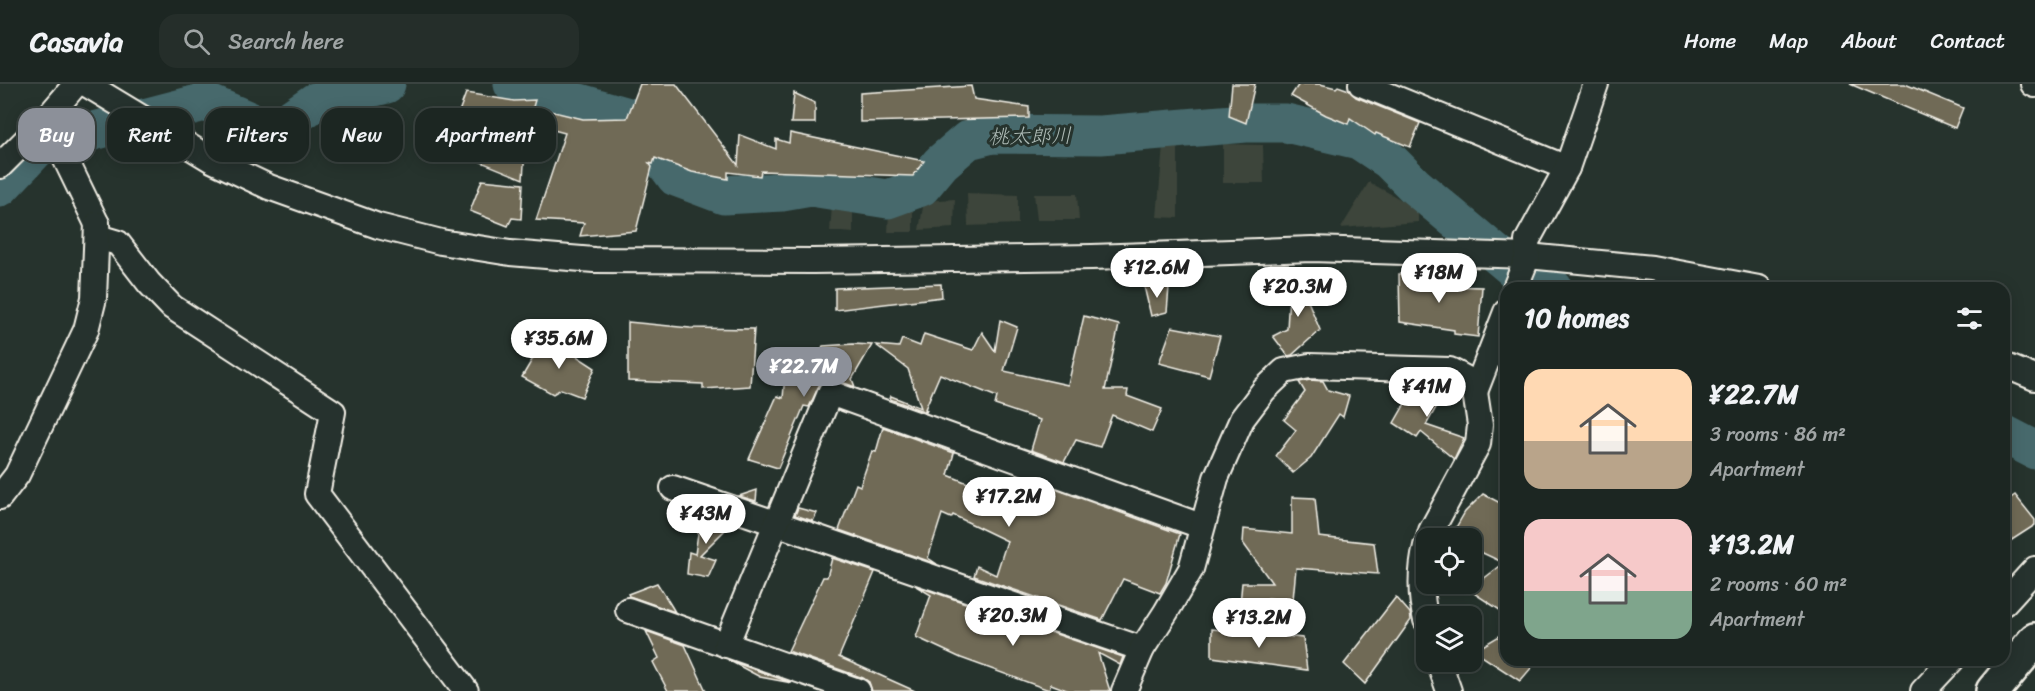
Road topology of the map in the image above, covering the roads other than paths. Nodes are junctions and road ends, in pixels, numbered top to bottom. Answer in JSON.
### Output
{"nodes":[{"id":1,"x":76,"y":84,"type":"edge"},
{"id":2,"x":86,"y":84,"type":"edge"},
{"id":3,"x":1361,"y":84,"type":"edge"},
{"id":4,"x":1596,"y":84,"type":"edge"},
{"id":5,"x":56,"y":108,"type":"edge"},
{"id":6,"x":18,"y":147,"type":"edge"},
{"id":7,"x":67,"y":162,"type":"edge"},
{"id":8,"x":0,"y":165,"type":"edge"},
{"id":9,"x":1567,"y":168,"type":"junction"},
{"id":10,"x":97,"y":224,"type":"junction"},
{"id":11,"x":1528,"y":256,"type":"junction"},
{"id":12,"x":1517,"y":282,"type":"edge"},
{"id":13,"x":1727,"y":282,"type":"edge"},
{"id":14,"x":1500,"y":327,"type":"edge"},
{"id":15,"x":2010,"y":368,"type":"edge"},
{"id":16,"x":2035,"y":378,"type":"edge"},
{"id":17,"x":1475,"y":392,"type":"junction"},
{"id":18,"x":674,"y":488,"type":"dead end"},
{"id":19,"x":0,"y":497,"type":"edge"},
{"id":20,"x":776,"y":523,"type":"junction"},
{"id":21,"x":1201,"y":526,"type":"junction"},
{"id":22,"x":1433,"y":528,"type":"edge"},
{"id":23,"x":2035,"y":568,"type":"edge"},
{"id":24,"x":2010,"y":596,"type":"edge"},
{"id":25,"x":628,"y":610,"type":"dead end"},
{"id":26,"x":2035,"y":640,"type":"edge"},
{"id":27,"x":726,"y":645,"type":"junction"},
{"id":28,"x":1142,"y":649,"type":"junction"},
{"id":29,"x":1946,"y":666,"type":"edge"},
{"id":30,"x":1442,"y":672,"type":"edge"},
{"id":31,"x":466,"y":691,"type":"edge"},
{"id":32,"x":858,"y":691,"type":"edge"},
{"id":33,"x":1124,"y":691,"type":"edge"},
{"id":34,"x":1449,"y":691,"type":"edge"},
{"id":35,"x":1923,"y":691,"type":"edge"},
{"id":36,"x":1993,"y":691,"type":"edge"}],
"edges":[{"from":1,"to":5,"type":"street"},
{"from":2,"to":11,"type":"street"},
{"from":3,"to":9,"type":"street"},
{"from":4,"to":9,"type":"street"},
{"from":6,"to":8,"type":"street"},
{"from":7,"to":10,"type":"street"},
{"from":9,"to":11,"type":"street"},
{"from":10,"to":19,"type":"street"},
{"from":10,"to":31,"type":"street"},
{"from":11,"to":12,"type":"street"},
{"from":11,"to":13,"type":"street"},
{"from":14,"to":17,"type":"street"},
{"from":15,"to":16,"type":"street"},
{"from":17,"to":21,"type":"street"},
{"from":17,"to":22,"type":"street"},
{"from":18,"to":20,"type":"street"},
{"from":20,"to":21,"type":"street"},
{"from":20,"to":27,"type":"street"},
{"from":20,"to":28,"type":"street"},
{"from":21,"to":28,"type":"street"},
{"from":23,"to":24,"type":"street"},
{"from":25,"to":27,"type":"street"},
{"from":26,"to":36,"type":"highway"},
{"from":27,"to":32,"type":"street"},
{"from":28,"to":33,"type":"street"},
{"from":29,"to":35,"type":"street"},
{"from":30,"to":34,"type":"street"}]}
